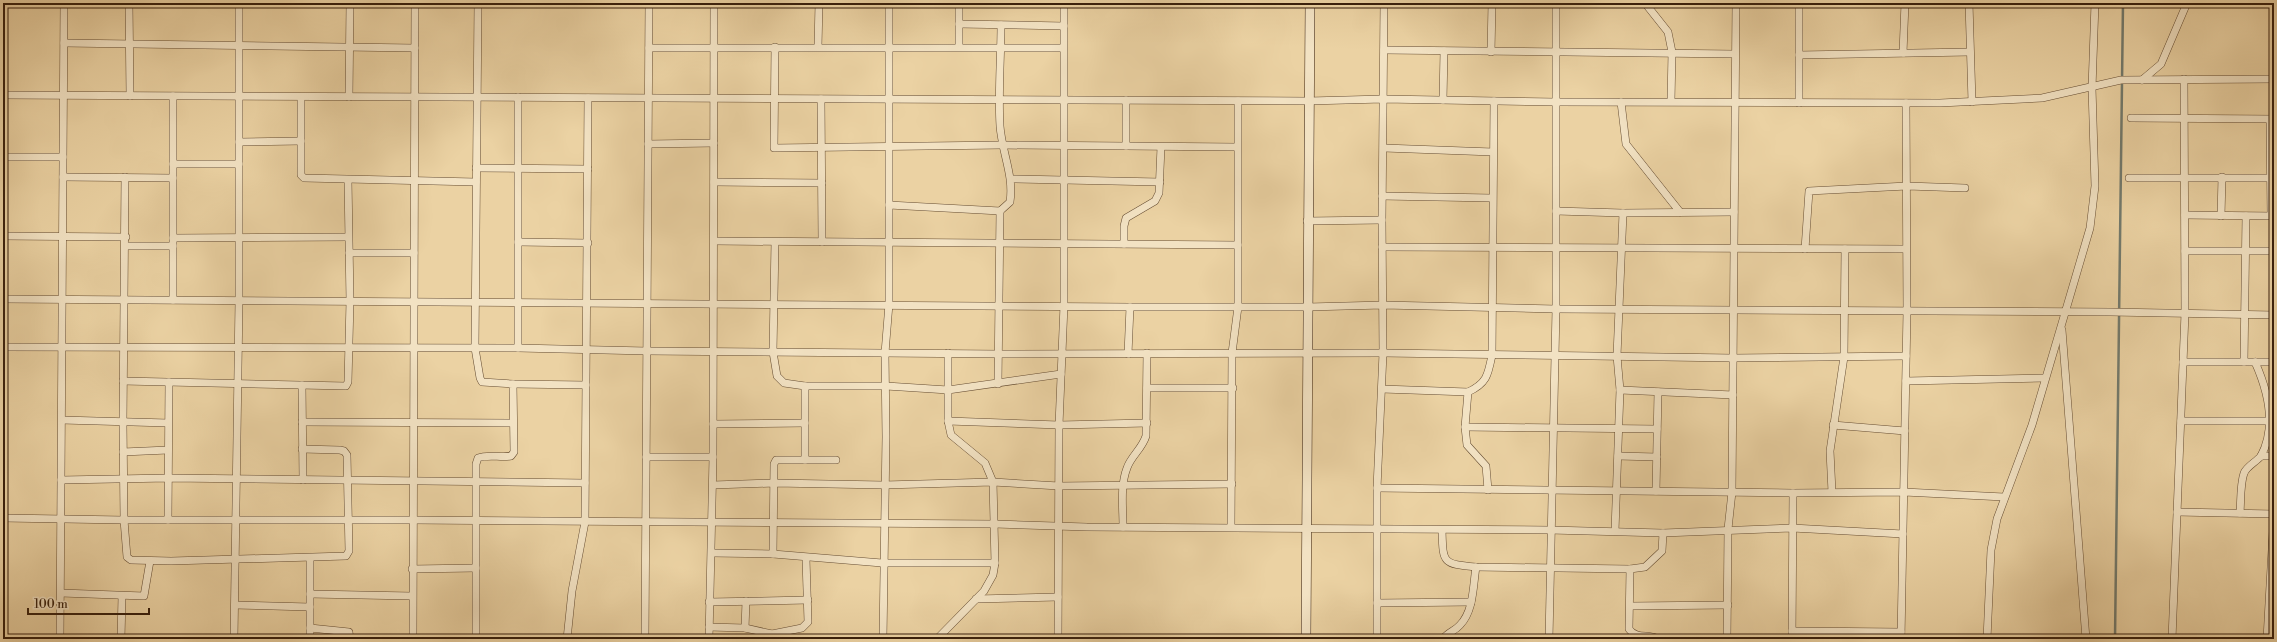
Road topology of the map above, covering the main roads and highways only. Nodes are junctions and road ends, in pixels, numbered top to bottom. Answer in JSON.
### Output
{"nodes":[{"id":1,"x":1310,"y":3,"type":"edge"},
{"id":2,"x":1306,"y":639,"type":"edge"}],
"edges":[{"from":1,"to":2,"type":"main road"}]}
